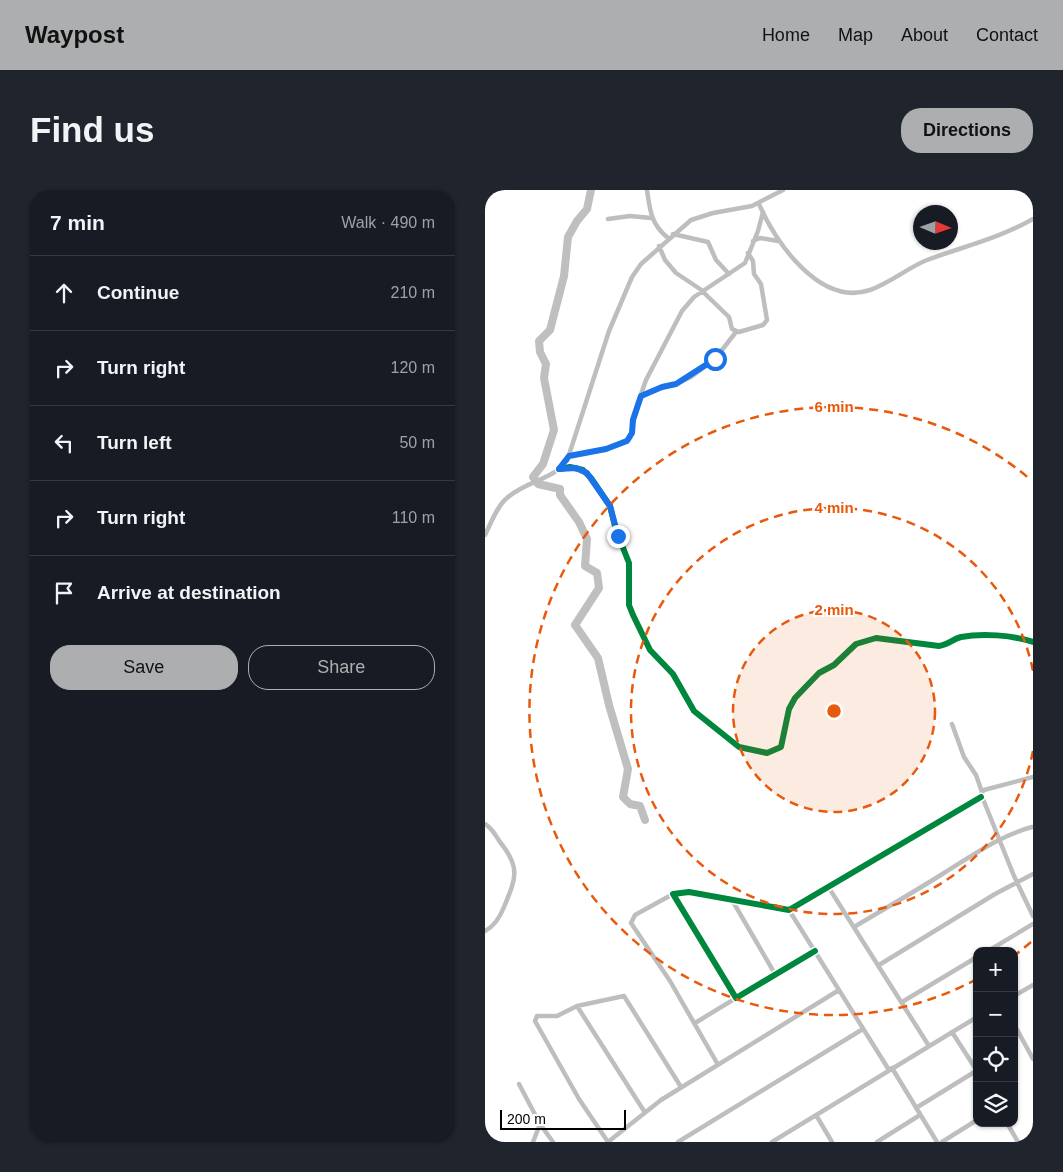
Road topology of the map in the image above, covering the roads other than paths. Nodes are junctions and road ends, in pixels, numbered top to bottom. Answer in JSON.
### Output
{"nodes":[{"id":1,"x":647,"y":190,"type":"edge"},
{"id":2,"x":783,"y":190,"type":"edge"},
{"id":3,"x":759,"y":204,"type":"junction"},
{"id":4,"x":763,"y":212,"type":"junction"},
{"id":5,"x":651,"y":218,"type":"junction"},
{"id":6,"x":608,"y":219,"type":"dead end"},
{"id":7,"x":1033,"y":219,"type":"edge"},
{"id":8,"x":671,"y":236,"type":"junction"},
{"id":9,"x":778,"y":241,"type":"junction"},
{"id":10,"x":753,"y":242,"type":"junction"},
{"id":11,"x":659,"y":246,"type":"junction"},
{"id":12,"x":748,"y":253,"type":"junction"},
{"id":13,"x":729,"y":274,"type":"junction"},
{"id":14,"x":703,"y":292,"type":"junction"},
{"id":15,"x":736,"y":332,"type":"junction"},
{"id":16,"x":641,"y":396,"type":"junction"},
{"id":17,"x":569,"y":456,"type":"junction"},
{"id":18,"x":559,"y":469,"type":"junction"},
{"id":19,"x":485,"y":535,"type":"edge"},
{"id":20,"x":1033,"y":642,"type":"edge"},
{"id":21,"x":952,"y":724,"type":"dead end"},
{"id":22,"x":1033,"y":777,"type":"edge"},
{"id":23,"x":982,"y":792,"type":"junction"},
{"id":24,"x":981,"y":797,"type":"junction"},
{"id":25,"x":485,"y":824,"type":"edge"},
{"id":26,"x":1032,"y":827,"type":"edge"},
{"id":27,"x":1000,"y":839,"type":"junction"},
{"id":28,"x":1033,"y":874,"type":"edge"},
{"id":29,"x":1017,"y":881,"type":"junction"},
{"id":30,"x":829,"y":888,"type":"junction"},
{"id":31,"x":673,"y":894,"type":"junction"},
{"id":32,"x":732,"y":900,"type":"junction"},
{"id":33,"x":789,"y":910,"type":"junction"},
{"id":34,"x":1033,"y":916,"type":"edge"},
{"id":35,"x":1033,"y":924,"type":"edge"},
{"id":36,"x":854,"y":927,"type":"junction"},
{"id":37,"x":485,"y":931,"type":"edge"},
{"id":38,"x":995,"y":947,"type":"edge"},
{"id":39,"x":815,"y":951,"type":"junction"},
{"id":40,"x":973,"y":959,"type":"edge"},
{"id":41,"x":879,"y":965,"type":"junction"},
{"id":42,"x":775,"y":974,"type":"junction"},
{"id":43,"x":1033,"y":985,"type":"edge"},
{"id":44,"x":839,"y":990,"type":"junction"},
{"id":45,"x":1018,"y":994,"type":"edge"},
{"id":46,"x":736,"y":998,"type":"junction"},
{"id":47,"x":902,"y":1002,"type":"junction"},
{"id":48,"x":577,"y":1006,"type":"junction"},
{"id":49,"x":973,"y":1020,"type":"edge"},
{"id":50,"x":695,"y":1023,"type":"junction"},
{"id":51,"x":863,"y":1029,"type":"junction"},
{"id":52,"x":1018,"y":1031,"type":"edge"},
{"id":53,"x":952,"y":1032,"type":"junction"},
{"id":54,"x":929,"y":1046,"type":"junction"},
{"id":55,"x":1033,"y":1059,"type":"edge"},
{"id":56,"x":717,"y":1063,"type":"junction"},
{"id":57,"x":973,"y":1065,"type":"edge"},
{"id":58,"x":891,"y":1069,"type":"junction"},
{"id":59,"x":973,"y":1073,"type":"edge"},
{"id":60,"x":519,"y":1084,"type":"dead end"},
{"id":61,"x":681,"y":1087,"type":"junction"},
{"id":62,"x":916,"y":1108,"type":"junction"},
{"id":63,"x":644,"y":1111,"type":"junction"},
{"id":64,"x":816,"y":1115,"type":"junction"},
{"id":65,"x":920,"y":1115,"type":"junction"},
{"id":66,"x":973,"y":1122,"type":"edge"},
{"id":67,"x":540,"y":1124,"type":"junction"},
{"id":68,"x":1009,"y":1127,"type":"edge"},
{"id":69,"x":533,"y":1142,"type":"edge"},
{"id":70,"x":553,"y":1142,"type":"edge"},
{"id":71,"x":608,"y":1142,"type":"edge"},
{"id":72,"x":678,"y":1142,"type":"edge"},
{"id":73,"x":772,"y":1142,"type":"edge"},
{"id":74,"x":832,"y":1142,"type":"edge"},
{"id":75,"x":877,"y":1142,"type":"edge"},
{"id":76,"x":937,"y":1142,"type":"edge"},
{"id":77,"x":941,"y":1142,"type":"edge"},
{"id":78,"x":1018,"y":1142,"type":"edge"}],
"edges":[{"from":1,"to":5,"type":"street"},
{"from":2,"to":3,"type":"street"},
{"from":3,"to":4,"type":"street"},
{"from":3,"to":8,"type":"street"},
{"from":4,"to":9,"type":"street"},
{"from":4,"to":10,"type":"street"},
{"from":5,"to":6,"type":"street"},
{"from":5,"to":8,"type":"street"},
{"from":7,"to":9,"type":"street"},
{"from":8,"to":11,"type":"street"},
{"from":8,"to":13,"type":"street"},
{"from":9,"to":10,"type":"street"},
{"from":10,"to":12,"type":"street"},
{"from":11,"to":14,"type":"street"},
{"from":11,"to":17,"type":"street"},
{"from":12,"to":13,"type":"street"},
{"from":12,"to":15,"type":"street"},
{"from":13,"to":14,"type":"street"},
{"from":14,"to":15,"type":"street"},
{"from":14,"to":16,"type":"street"},
{"from":15,"to":16,"type":"street"},
{"from":16,"to":17,"type":"street"},
{"from":17,"to":18,"type":"street"},
{"from":18,"to":19,"type":"street"},
{"from":18,"to":20,"type":"street"},
{"from":21,"to":23,"type":"street"},
{"from":22,"to":23,"type":"street"},
{"from":23,"to":24,"type":"street"},
{"from":24,"to":27,"type":"street"},
{"from":24,"to":30,"type":"street"},
{"from":25,"to":37,"type":"street"},
{"from":26,"to":27,"type":"street"},
{"from":27,"to":29,"type":"street"},
{"from":27,"to":36,"type":"street"},
{"from":28,"to":29,"type":"street"},
{"from":29,"to":34,"type":"street"},
{"from":29,"to":41,"type":"street"},
{"from":30,"to":33,"type":"street"},
{"from":30,"to":36,"type":"street"},
{"from":31,"to":32,"type":"street"},
{"from":31,"to":46,"type":"street"},
{"from":31,"to":50,"type":"street"},
{"from":32,"to":33,"type":"street"},
{"from":32,"to":42,"type":"street"},
{"from":33,"to":39,"type":"street"},
{"from":35,"to":38,"type":"street"},
{"from":36,"to":41,"type":"street"},
{"from":39,"to":42,"type":"street"},
{"from":39,"to":44,"type":"street"},
{"from":40,"to":47,"type":"street"},
{"from":41,"to":47,"type":"street"},
{"from":42,"to":46,"type":"street"},
{"from":43,"to":45,"type":"street"},
{"from":44,"to":51,"type":"street"},
{"from":44,"to":56,"type":"street"},
{"from":46,"to":50,"type":"street"},
{"from":47,"to":54,"type":"street"},
{"from":48,"to":61,"type":"street"},
{"from":48,"to":63,"type":"street"},
{"from":48,"to":71,"type":"street"},
{"from":49,"to":53,"type":"street"},
{"from":50,"to":56,"type":"street"},
{"from":51,"to":58,"type":"street"},
{"from":51,"to":72,"type":"street"},
{"from":52,"to":55,"type":"street"},
{"from":53,"to":54,"type":"street"},
{"from":53,"to":57,"type":"street"},
{"from":54,"to":58,"type":"street"},
{"from":56,"to":61,"type":"street"},
{"from":58,"to":62,"type":"street"},
{"from":58,"to":64,"type":"street"},
{"from":59,"to":62,"type":"street"},
{"from":60,"to":67,"type":"street"},
{"from":61,"to":63,"type":"street"},
{"from":62,"to":65,"type":"street"},
{"from":63,"to":71,"type":"street"},
{"from":64,"to":73,"type":"street"},
{"from":64,"to":74,"type":"street"},
{"from":65,"to":75,"type":"street"},
{"from":65,"to":76,"type":"street"},
{"from":66,"to":77,"type":"street"},
{"from":67,"to":69,"type":"street"},
{"from":67,"to":70,"type":"street"},
{"from":68,"to":78,"type":"street"}]}
